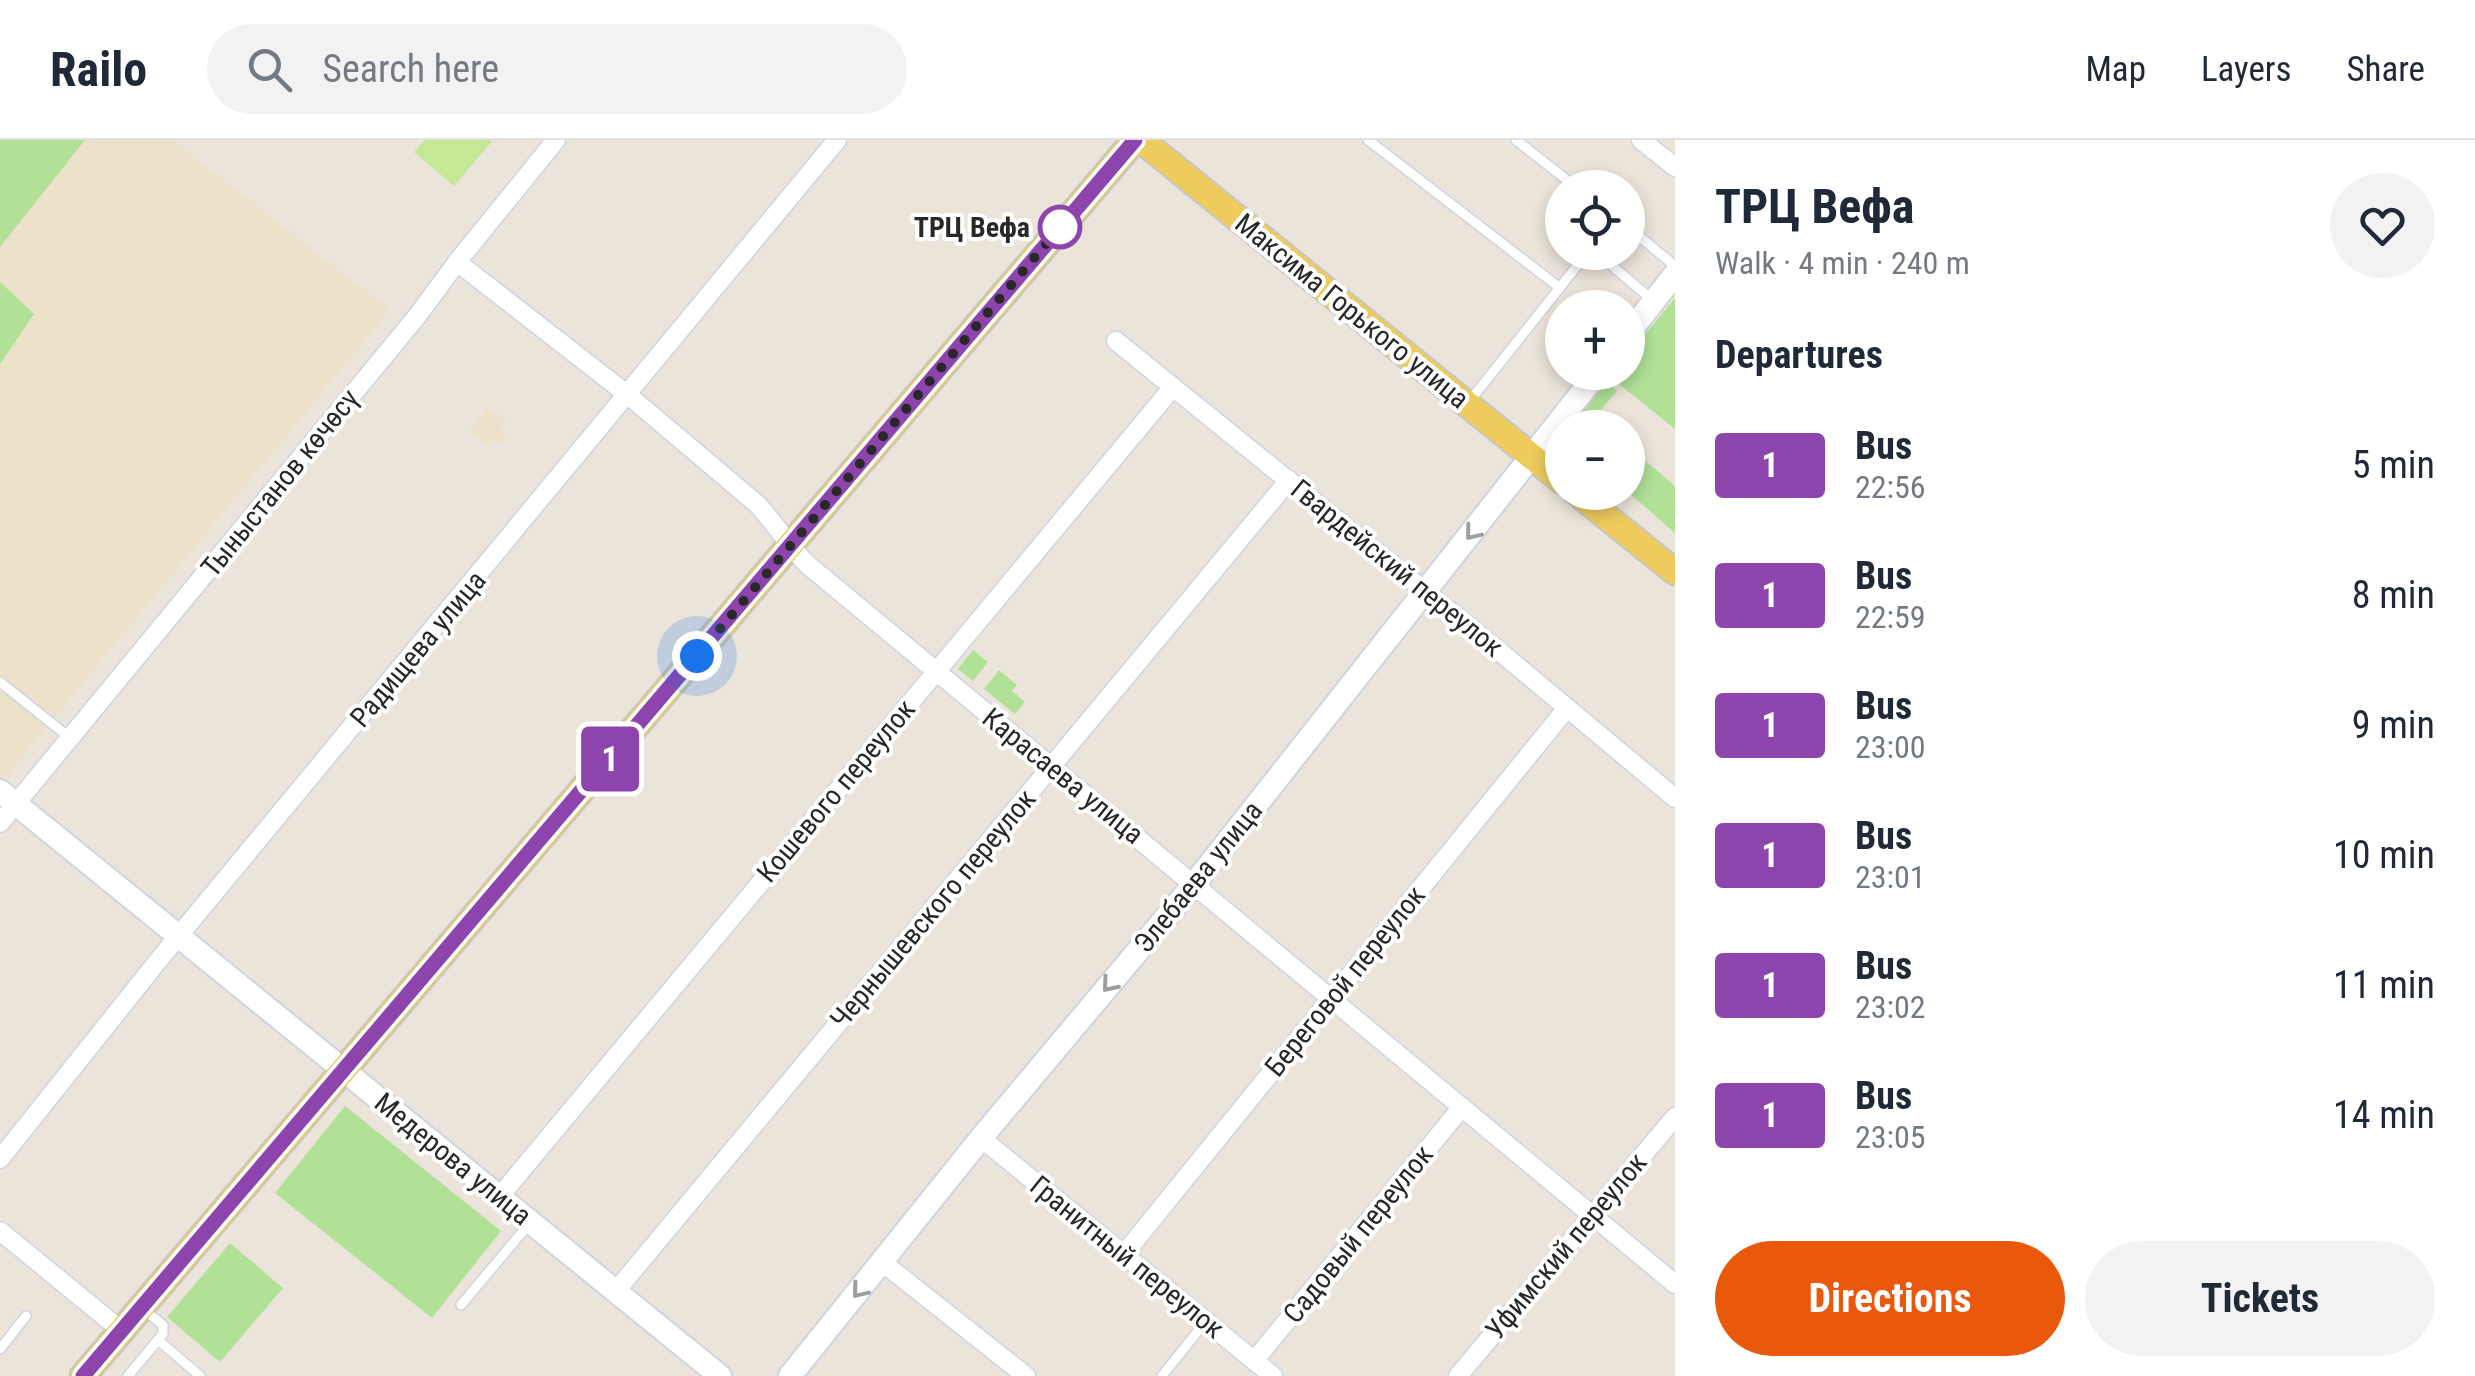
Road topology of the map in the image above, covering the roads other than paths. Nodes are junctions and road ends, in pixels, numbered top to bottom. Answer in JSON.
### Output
{"nodes":[{"id":1,"x":556,"y":140,"type":"edge"},
{"id":2,"x":837,"y":140,"type":"edge"},
{"id":3,"x":1138,"y":140,"type":"edge"},
{"id":4,"x":1368,"y":140,"type":"edge"},
{"id":5,"x":1516,"y":140,"type":"edge"},
{"id":6,"x":1641,"y":140,"type":"edge"},
{"id":7,"x":1675,"y":167,"type":"edge"},
{"id":8,"x":1554,"y":170,"type":"edge"},
{"id":9,"x":1645,"y":242,"type":"edge"},
{"id":10,"x":457,"y":262,"type":"junction"},
{"id":11,"x":1675,"y":266,"type":"edge"},
{"id":12,"x":1574,"y":270,"type":"edge"},
{"id":13,"x":1617,"y":270,"type":"edge"},
{"id":14,"x":1675,"y":274,"type":"edge"},
{"id":15,"x":1560,"y":288,"type":"junction"},
{"id":16,"x":1653,"y":300,"type":"junction"},
{"id":17,"x":1645,"y":311,"type":"edge"},
{"id":18,"x":1116,"y":341,"type":"dead end"},
{"id":19,"x":1173,"y":386,"type":"junction"},
{"id":20,"x":1584,"y":390,"type":"edge"},
{"id":21,"x":628,"y":395,"type":"junction"},
{"id":22,"x":1467,"y":404,"type":"junction"},
{"id":23,"x":1532,"y":457,"type":"junction"},
{"id":24,"x":1545,"y":467,"type":"edge"},
{"id":25,"x":1289,"y":480,"type":"junction"},
{"id":26,"x":1598,"y":510,"type":"edge"},
{"id":27,"x":789,"y":547,"type":"junction"},
{"id":28,"x":1675,"y":572,"type":"edge"},
{"id":29,"x":1425,"y":592,"type":"junction"},
{"id":30,"x":936,"y":671,"type":"junction"},
{"id":31,"x":0,"y":682,"type":"edge"},
{"id":32,"x":1567,"y":708,"type":"junction"},
{"id":33,"x":70,"y":738,"type":"junction"},
{"id":34,"x":1052,"y":767,"type":"junction"},
{"id":35,"x":8,"y":798,"type":"edge"},
{"id":36,"x":1675,"y":798,"type":"edge"},
{"id":37,"x":0,"y":823,"type":"edge"},
{"id":38,"x":1194,"y":884,"type":"junction"},
{"id":39,"x":180,"y":936,"type":"junction"},
{"id":40,"x":1331,"y":998,"type":"junction"},
{"id":41,"x":344,"y":1070,"type":"junction"},
{"id":42,"x":1462,"y":1106,"type":"junction"},
{"id":43,"x":1675,"y":1117,"type":"edge"},
{"id":44,"x":981,"y":1138,"type":"junction"},
{"id":45,"x":0,"y":1158,"type":"edge"},
{"id":46,"x":500,"y":1196,"type":"junction"},
{"id":47,"x":1592,"y":1216,"type":"junction"},
{"id":48,"x":531,"y":1222,"type":"junction"},
{"id":49,"x":0,"y":1231,"type":"edge"},
{"id":50,"x":1124,"y":1254,"type":"junction"},
{"id":51,"x":882,"y":1262,"type":"junction"},
{"id":52,"x":1675,"y":1284,"type":"edge"},
{"id":53,"x":616,"y":1291,"type":"junction"},
{"id":54,"x":460,"y":1305,"type":"dead end"},
{"id":55,"x":141,"y":1308,"type":"junction"},
{"id":56,"x":26,"y":1316,"type":"dead end"},
{"id":57,"x":1206,"y":1322,"type":"junction"},
{"id":58,"x":122,"y":1331,"type":"junction"},
{"id":59,"x":158,"y":1340,"type":"junction"},
{"id":60,"x":0,"y":1349,"type":"edge"},
{"id":61,"x":1254,"y":1361,"type":"junction"},
{"id":62,"x":83,"y":1376,"type":"edge"},
{"id":63,"x":128,"y":1376,"type":"edge"},
{"id":64,"x":200,"y":1376,"type":"edge"},
{"id":65,"x":720,"y":1376,"type":"edge"},
{"id":66,"x":790,"y":1376,"type":"edge"},
{"id":67,"x":1026,"y":1376,"type":"edge"},
{"id":68,"x":1162,"y":1376,"type":"edge"},
{"id":69,"x":1273,"y":1376,"type":"edge"},
{"id":70,"x":1458,"y":1376,"type":"edge"}],
"edges":[{"from":1,"to":10,"type":"street","name":"Тыныстанов көчөсү"},
{"from":2,"to":21,"type":"street","name":"Радищева улица"},
{"from":3,"to":22,"type":"main road","name":"Максима Горького улица"},
{"from":3,"to":27,"type":"main road"},
{"from":4,"to":15,"type":"lane"},
{"from":5,"to":8,"type":"lane"},
{"from":6,"to":7,"type":"street"},
{"from":9,"to":11,"type":"lane"},
{"from":10,"to":21,"type":"street","name":"Карасаева улица"},
{"from":10,"to":33,"type":"street","name":"Тыныстанов көчөсү"},
{"from":12,"to":15,"type":"lane"},
{"from":13,"to":16,"type":"lane"},
{"from":14,"to":16,"type":"street"},
{"from":15,"to":22,"type":"lane"},
{"from":16,"to":17,"type":"street"},
{"from":18,"to":19,"type":"street","name":"Гвардейский переулок"},
{"from":19,"to":25,"type":"street","name":"Гвардейский переулок"},
{"from":19,"to":30,"type":"street","name":"Кошевого переулок"},
{"from":20,"to":23,"type":"street","name":"Элебаева улица"},
{"from":21,"to":27,"type":"street","name":"Карасаева улица"},
{"from":21,"to":39,"type":"street","name":"Радищева улица"},
{"from":22,"to":23,"type":"main road","name":"Максима Горького улица"},
{"from":23,"to":24,"type":"main road","name":"Максима Горького улица"},
{"from":23,"to":29,"type":"street","name":"Элебаева улица","one_way":true},
{"from":25,"to":29,"type":"street","name":"Гвардейский переулок"},
{"from":25,"to":34,"type":"street","name":"Чернышевского переулок"},
{"from":26,"to":28,"type":"main road"},
{"from":27,"to":30,"type":"street","name":"Карасаева улица"},
{"from":27,"to":41,"type":"main road"},
{"from":29,"to":32,"type":"street","name":"Гвардейский переулок"},
{"from":29,"to":38,"type":"street","name":"Элебаева улица"},
{"from":30,"to":34,"type":"street","name":"Карасаева улица"},
{"from":30,"to":46,"type":"street","name":"Кошевого переулок"},
{"from":31,"to":33,"type":"lane"},
{"from":32,"to":36,"type":"street","name":"Гвардейский переулок"},
{"from":32,"to":40,"type":"street","name":"Береговой переулок"},
{"from":33,"to":35,"type":"street","name":"Тыныстанов көчөсү"},
{"from":34,"to":38,"type":"street","name":"Карасаева улица"},
{"from":34,"to":53,"type":"street","name":"Чернышевского переулок"},
{"from":35,"to":37,"type":"street","name":"Тыныстанов көчөсү"},
{"from":35,"to":39,"type":"street","name":"Медерова улица"},
{"from":38,"to":40,"type":"street","name":"Карасаева улица"},
{"from":38,"to":44,"type":"street","name":"Элебаева улица","one_way":true},
{"from":39,"to":41,"type":"street","name":"Медерова улица"},
{"from":39,"to":45,"type":"street","name":"Радищева улица"},
{"from":40,"to":42,"type":"street","name":"Карасаева улица"},
{"from":40,"to":50,"type":"street","name":"Береговой переулок"},
{"from":41,"to":46,"type":"street","name":"Медерова улица"},
{"from":41,"to":55,"type":"main road"},
{"from":42,"to":47,"type":"street","name":"Карасаева улица"},
{"from":42,"to":61,"type":"street","name":"Садовый переулок"},
{"from":43,"to":47,"type":"street","name":"Уфимский переулок"},
{"from":44,"to":50,"type":"street","name":"Гранитный переулок"},
{"from":44,"to":51,"type":"street","name":"Элебаева улица"},
{"from":46,"to":48,"type":"street","name":"Медерова улица"},
{"from":47,"to":52,"type":"street","name":"Карасаева улица"},
{"from":47,"to":70,"type":"street","name":"Уфимский переулок"},
{"from":48,"to":53,"type":"street","name":"Медерова улица"},
{"from":48,"to":54,"type":"lane"},
{"from":49,"to":58,"type":"street"},
{"from":50,"to":57,"type":"street","name":"Гранитный переулок"},
{"from":51,"to":66,"type":"street","name":"Элебаева улица","one_way":true},
{"from":51,"to":67,"type":"street"},
{"from":53,"to":65,"type":"street","name":"Медерова улица"},
{"from":55,"to":58,"type":"main road"},
{"from":55,"to":59,"type":"lane"},
{"from":56,"to":60,"type":"lane"},
{"from":57,"to":61,"type":"street","name":"Гранитный переулок"},
{"from":57,"to":68,"type":"lane"},
{"from":58,"to":62,"type":"main road"},
{"from":59,"to":63,"type":"lane"},
{"from":59,"to":64,"type":"lane"},
{"from":61,"to":69,"type":"street","name":"Гранитный переулок"}]}
